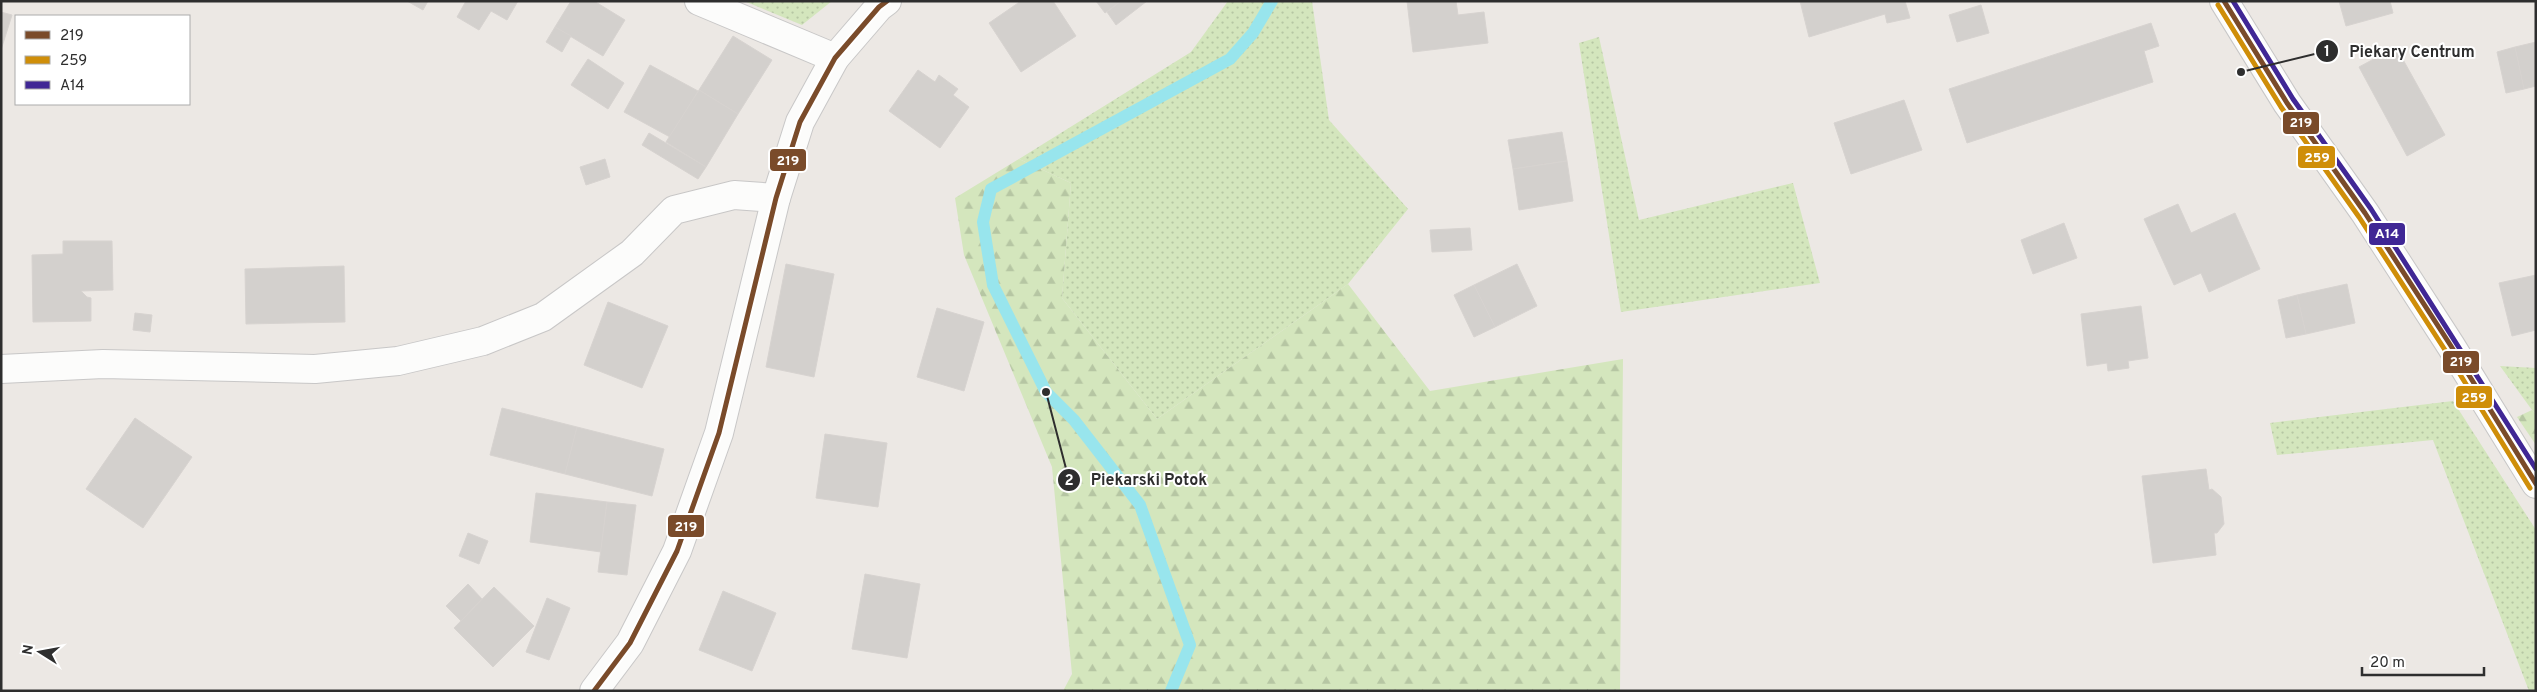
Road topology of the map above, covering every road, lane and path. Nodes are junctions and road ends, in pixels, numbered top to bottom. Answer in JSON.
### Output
{"nodes":[{"id":1,"x":699,"y":1,"type":"edge"},
{"id":2,"x":887,"y":1,"type":"edge"},
{"id":3,"x":2224,"y":1,"type":"edge"},
{"id":4,"x":835,"y":58,"type":"junction"},
{"id":5,"x":776,"y":198,"type":"junction"},
{"id":6,"x":1,"y":370,"type":"edge"},
{"id":7,"x":2536,"y":484,"type":"edge"},
{"id":8,"x":594,"y":691,"type":"edge"}],
"edges":[{"from":1,"to":4,"type":"street"},
{"from":2,"to":4,"type":"street"},
{"from":3,"to":7,"type":"street"},
{"from":4,"to":5,"type":"street"},
{"from":5,"to":6,"type":"street"},
{"from":5,"to":8,"type":"street"}]}
